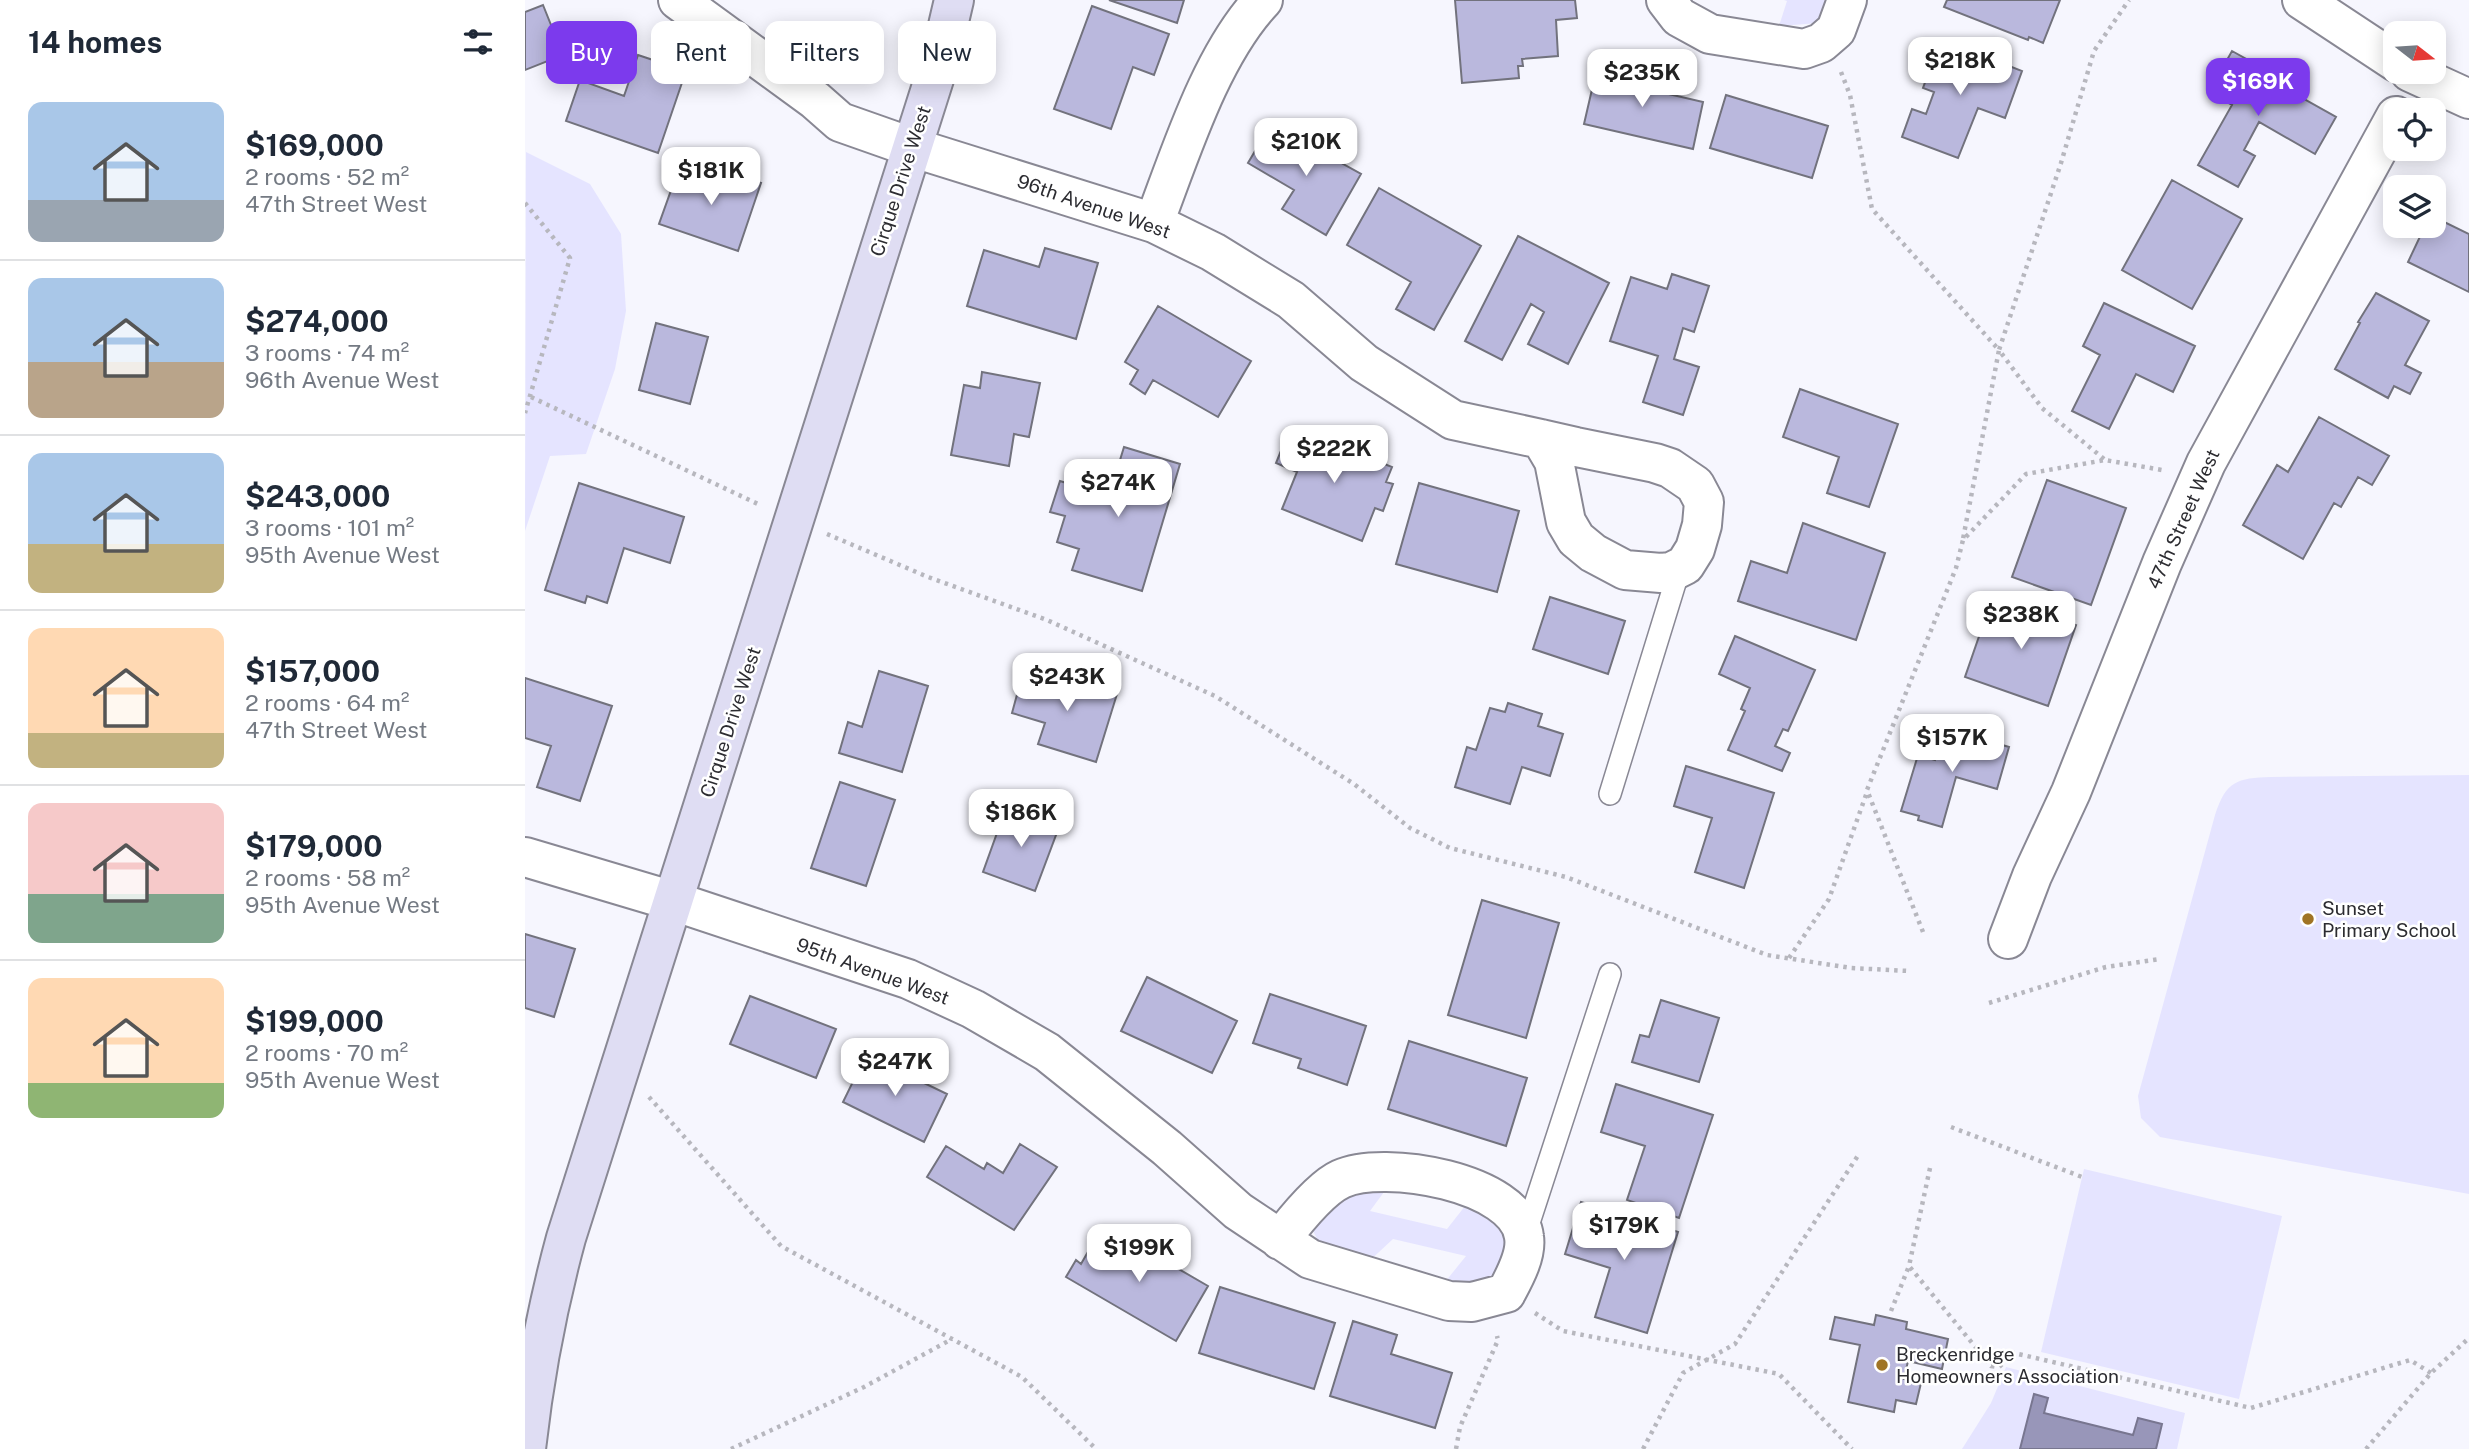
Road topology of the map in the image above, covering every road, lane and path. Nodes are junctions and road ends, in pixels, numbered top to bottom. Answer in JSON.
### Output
{"nodes":[{"id":1,"x":678,"y":0,"type":"edge"},
{"id":2,"x":954,"y":0,"type":"edge"},
{"id":3,"x":1263,"y":0,"type":"edge"},
{"id":4,"x":1665,"y":0,"type":"edge"},
{"id":5,"x":1847,"y":0,"type":"edge"},
{"id":6,"x":2129,"y":0,"type":"edge"},
{"id":7,"x":2302,"y":0,"type":"edge"},
{"id":8,"x":1828,"y":38,"type":"junction"},
{"id":9,"x":2383,"y":53,"type":"edge"},
{"id":10,"x":2437,"y":84,"type":"edge"},
{"id":11,"x":2469,"y":99,"type":"edge"},
{"id":12,"x":2383,"y":140,"type":"edge"},
{"id":13,"x":911,"y":147,"type":"junction"},
{"id":14,"x":525,"y":203,"type":"edge"},
{"id":15,"x":1154,"y":223,"type":"junction"},
{"id":16,"x":1999,"y":350,"type":"junction"},
{"id":17,"x":531,"y":397,"type":"junction"},
{"id":18,"x":525,"y":413,"type":"edge"},
{"id":19,"x":1541,"y":439,"type":"junction"},
{"id":20,"x":2105,"y":460,"type":"junction"},
{"id":21,"x":2165,"y":471,"type":"dead end"},
{"id":22,"x":794,"y":520,"type":"junction"},
{"id":23,"x":1963,"y":540,"type":"junction"},
{"id":24,"x":1681,"y":567,"type":"junction"},
{"id":25,"x":1867,"y":790,"type":"junction"},
{"id":26,"x":1610,"y":794,"type":"dead end"},
{"id":27,"x":525,"y":857,"type":"edge"},
{"id":28,"x":673,"y":901,"type":"junction"},
{"id":29,"x":1923,"y":933,"type":"dead end"},
{"id":30,"x":2008,"y":939,"type":"dead end"},
{"id":31,"x":1789,"y":958,"type":"junction"},
{"id":32,"x":2160,"y":958,"type":"dead end"},
{"id":33,"x":1909,"y":971,"type":"dead end"},
{"id":34,"x":1610,"y":974,"type":"dead end"},
{"id":35,"x":1989,"y":1003,"type":"dead end"},
{"id":36,"x":621,"y":1065,"type":"junction"},
{"id":37,"x":1951,"y":1127,"type":"dead end"},
{"id":38,"x":1859,"y":1154,"type":"dead end"},
{"id":39,"x":1930,"y":1168,"type":"dead end"},
{"id":40,"x":2082,"y":1177,"type":"dead end"},
{"id":41,"x":1524,"y":1237,"type":"junction"},
{"id":42,"x":1280,"y":1240,"type":"junction"},
{"id":43,"x":1909,"y":1266,"type":"junction"},
{"id":44,"x":1497,"y":1295,"type":"junction"},
{"id":45,"x":1891,"y":1311,"type":"dead end"},
{"id":46,"x":2469,"y":1338,"type":"edge"},
{"id":47,"x":952,"y":1339,"type":"junction"},
{"id":48,"x":1706,"y":1360,"type":"junction"},
{"id":49,"x":2431,"y":1373,"type":"junction"},
{"id":50,"x":526,"y":1449,"type":"edge"},
{"id":51,"x":731,"y":1449,"type":"edge"},
{"id":52,"x":1096,"y":1449,"type":"edge"},
{"id":53,"x":1456,"y":1449,"type":"edge"},
{"id":54,"x":1643,"y":1449,"type":"edge"},
{"id":55,"x":1852,"y":1449,"type":"edge"},
{"id":56,"x":2366,"y":1449,"type":"edge"}],
"edges":[{"from":1,"to":13,"type":"street","name":"96th Avenue West"},
{"from":2,"to":13,"type":"street","name":"Cirque Drive West"},
{"from":3,"to":15,"type":"street"},
{"from":4,"to":8,"type":"street"},
{"from":5,"to":8,"type":"street"},
{"from":6,"to":16,"type":"path"},
{"from":7,"to":9,"type":"street"},
{"from":8,"to":16,"type":"path"},
{"from":10,"to":11,"type":"street"},
{"from":12,"to":30,"type":"street","name":"47th Street West"},
{"from":13,"to":15,"type":"street","name":"96th Avenue West"},
{"from":13,"to":22,"type":"street","name":"Cirque Drive West"},
{"from":14,"to":17,"type":"path"},
{"from":15,"to":19,"type":"street","name":"96th Avenue West"},
{"from":16,"to":20,"type":"path"},
{"from":16,"to":23,"type":"path"},
{"from":17,"to":18,"type":"path"},
{"from":17,"to":22,"type":"path"},
{"from":19,"to":24,"type":"street"},
{"from":19,"to":24,"type":"street","name":"96th Avenue West"},
{"from":20,"to":21,"type":"path"},
{"from":20,"to":23,"type":"path"},
{"from":22,"to":28,"type":"street","name":"Cirque Drive West"},
{"from":22,"to":31,"type":"path"},
{"from":23,"to":25,"type":"path"},
{"from":24,"to":26,"type":"lane"},
{"from":25,"to":29,"type":"path"},
{"from":25,"to":31,"type":"path"},
{"from":27,"to":28,"type":"street","name":"95th Avenue West"},
{"from":28,"to":36,"type":"street","name":"Cirque Drive West"},
{"from":28,"to":42,"type":"street","name":"95th Avenue West"},
{"from":31,"to":33,"type":"path"},
{"from":32,"to":35,"type":"path"},
{"from":34,"to":41,"type":"lane"},
{"from":36,"to":47,"type":"path"},
{"from":36,"to":50,"type":"street","name":"Cirque Drive West"},
{"from":37,"to":40,"type":"path"},
{"from":38,"to":48,"type":"path"},
{"from":39,"to":43,"type":"path"},
{"from":41,"to":42,"type":"street"},
{"from":41,"to":44,"type":"street"},
{"from":42,"to":44,"type":"street","name":"95th Avenue West"},
{"from":43,"to":45,"type":"path"},
{"from":43,"to":49,"type":"path"},
{"from":44,"to":48,"type":"path"},
{"from":44,"to":53,"type":"path"},
{"from":46,"to":49,"type":"path"},
{"from":47,"to":51,"type":"path"},
{"from":47,"to":52,"type":"path"},
{"from":48,"to":54,"type":"path"},
{"from":48,"to":55,"type":"path"},
{"from":49,"to":56,"type":"path"}]}
